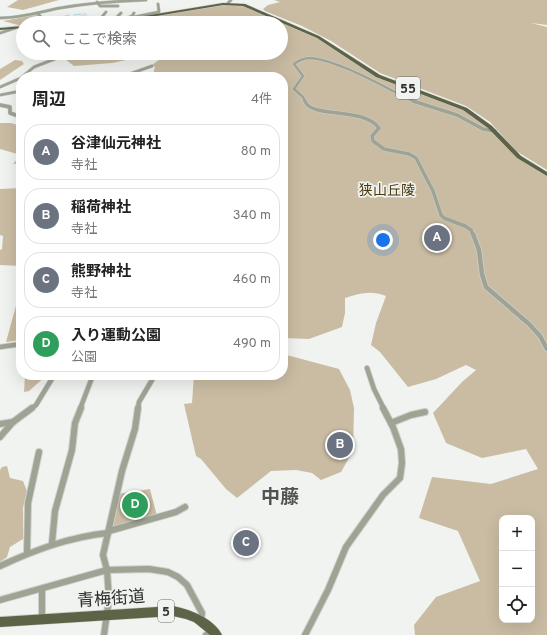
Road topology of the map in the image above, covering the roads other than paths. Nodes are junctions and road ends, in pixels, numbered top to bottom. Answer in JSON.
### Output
{"nodes":[{"id":1,"x":146,"y":0,"type":"edge"},
{"id":2,"x":90,"y":2,"type":"edge"},
{"id":3,"x":97,"y":2,"type":"junction"},
{"id":4,"x":230,"y":2,"type":"edge"},
{"id":5,"x":158,"y":4,"type":"dead end"},
{"id":6,"x":118,"y":6,"type":"dead end"},
{"id":7,"x":93,"y":7,"type":"dead end"},
{"id":8,"x":106,"y":12,"type":"dead end"},
{"id":9,"x":159,"y":12,"type":"junction"},
{"id":10,"x":121,"y":13,"type":"dead end"},
{"id":11,"x":134,"y":13,"type":"dead end"},
{"id":12,"x":38,"y":14,"type":"joint"},
{"id":13,"x":168,"y":14,"type":"junction"},
{"id":14,"x":28,"y":16,"type":"edge"},
{"id":15,"x":102,"y":16,"type":"edge"},
{"id":16,"x":118,"y":16,"type":"edge"},
{"id":17,"x":132,"y":16,"type":"edge"},
{"id":18,"x":139,"y":16,"type":"edge"},
{"id":19,"x":154,"y":16,"type":"edge"},
{"id":20,"x":269,"y":16,"type":"edge"},
{"id":21,"x":0,"y":18,"type":"edge"},
{"id":22,"x":16,"y":18,"type":"edge"},
{"id":23,"x":288,"y":24,"type":"edge"},
{"id":24,"x":15,"y":28,"type":"joint"},
{"id":25,"x":0,"y":29,"type":"edge"},
{"id":26,"x":0,"y":33,"type":"edge"},
{"id":27,"x":52,"y":60,"type":"edge"},
{"id":28,"x":152,"y":66,"type":"dead end"},
{"id":29,"x":28,"y":72,"type":"edge"},
{"id":30,"x":135,"y":72,"type":"edge"},
{"id":31,"x":16,"y":80,"type":"edge"},
{"id":32,"x":0,"y":87,"type":"edge"},
{"id":33,"x":16,"y":92,"type":"edge"},
{"id":34,"x":0,"y":96,"type":"edge"},
{"id":35,"x":0,"y":105,"type":"edge"},
{"id":36,"x":16,"y":115,"type":"edge"},
{"id":37,"x":495,"y":131,"type":"junction"},
{"id":38,"x":547,"y":174,"type":"edge"},
{"id":39,"x":16,"y":345,"type":"edge"},
{"id":40,"x":0,"y":348,"type":"edge"},
{"id":41,"x":547,"y":349,"type":"edge"},
{"id":42,"x":367,"y":368,"type":"dead end"},
{"id":43,"x":50,"y":380,"type":"edge"},
{"id":44,"x":91,"y":380,"type":"edge"},
{"id":45,"x":152,"y":380,"type":"edge"},
{"id":46,"x":425,"y":412,"type":"dead end"},
{"id":47,"x":13,"y":422,"type":"junction"},
{"id":48,"x":391,"y":423,"type":"junction"},
{"id":49,"x":0,"y":424,"type":"edge"},
{"id":50,"x":0,"y":437,"type":"edge"},
{"id":51,"x":40,"y":452,"type":"dead end"},
{"id":52,"x":185,"y":507,"type":"dead end"},
{"id":53,"x":109,"y":532,"type":"junction"},
{"id":54,"x":52,"y":543,"type":"junction"},
{"id":55,"x":27,"y":553,"type":"junction"},
{"id":56,"x":0,"y":566,"type":"edge"},
{"id":57,"x":107,"y":570,"type":"junction"},
{"id":58,"x":42,"y":589,"type":"junction"},
{"id":59,"x":0,"y":600,"type":"edge"},
{"id":60,"x":108,"y":614,"type":"junction"},
{"id":61,"x":42,"y":619,"type":"junction"},
{"id":62,"x":201,"y":621,"type":"junction"},
{"id":63,"x":0,"y":622,"type":"edge"},
{"id":64,"x":212,"y":634,"type":"edge"},
{"id":65,"x":104,"y":635,"type":"edge"},
{"id":66,"x":305,"y":635,"type":"edge"}],
"edges":[{"from":1,"to":3,"type":"street"},
{"from":2,"to":3,"type":"street"},
{"from":2,"to":7,"type":"street"},
{"from":2,"to":12,"type":"street"},
{"from":3,"to":6,"type":"street"},
{"from":4,"to":13,"type":"main road","number":"55"},
{"from":4,"to":20,"type":"main road","number":"55"},
{"from":5,"to":9,"type":"street"},
{"from":8,"to":15,"type":"street"},
{"from":9,"to":13,"type":"street"},
{"from":9,"to":18,"type":"street"},
{"from":10,"to":16,"type":"street"},
{"from":11,"to":17,"type":"street"},
{"from":12,"to":14,"type":"street"},
{"from":13,"to":19,"type":"main road","number":"55"},
{"from":21,"to":22,"type":"street"},
{"from":23,"to":37,"type":"main road","number":"55"},
{"from":24,"to":25,"type":"main road"},
{"from":24,"to":26,"type":"street"},
{"from":27,"to":29,"type":"street"},
{"from":28,"to":30,"type":"street"},
{"from":31,"to":32,"type":"street"},
{"from":33,"to":34,"type":"street"},
{"from":35,"to":36,"type":"street"},
{"from":37,"to":38,"type":"main road","number":"55"},
{"from":37,"to":41,"type":"street"},
{"from":39,"to":40,"type":"street"},
{"from":42,"to":48,"type":"street"},
{"from":43,"to":47,"type":"street"},
{"from":44,"to":54,"type":"street"},
{"from":45,"to":53,"type":"street"},
{"from":46,"to":48,"type":"street"},
{"from":47,"to":49,"type":"street"},
{"from":47,"to":50,"type":"street"},
{"from":48,"to":66,"type":"street"},
{"from":51,"to":55,"type":"street"},
{"from":52,"to":53,"type":"street"},
{"from":53,"to":54,"type":"street"},
{"from":53,"to":57,"type":"street"},
{"from":54,"to":55,"type":"street"},
{"from":55,"to":56,"type":"street"},
{"from":57,"to":58,"type":"street"},
{"from":57,"to":60,"type":"street"},
{"from":57,"to":62,"type":"street"},
{"from":58,"to":59,"type":"street"},
{"from":58,"to":61,"type":"street"},
{"from":60,"to":61,"type":"main road","name":"青梅街道","number":"5"},
{"from":60,"to":62,"type":"main road","name":"青梅街道","number":"5"},
{"from":60,"to":65,"type":"street"},
{"from":61,"to":63,"type":"main road","name":"青梅街道","number":"5"},
{"from":62,"to":64,"type":"main road","name":"青梅街道","number":"5"}]}
